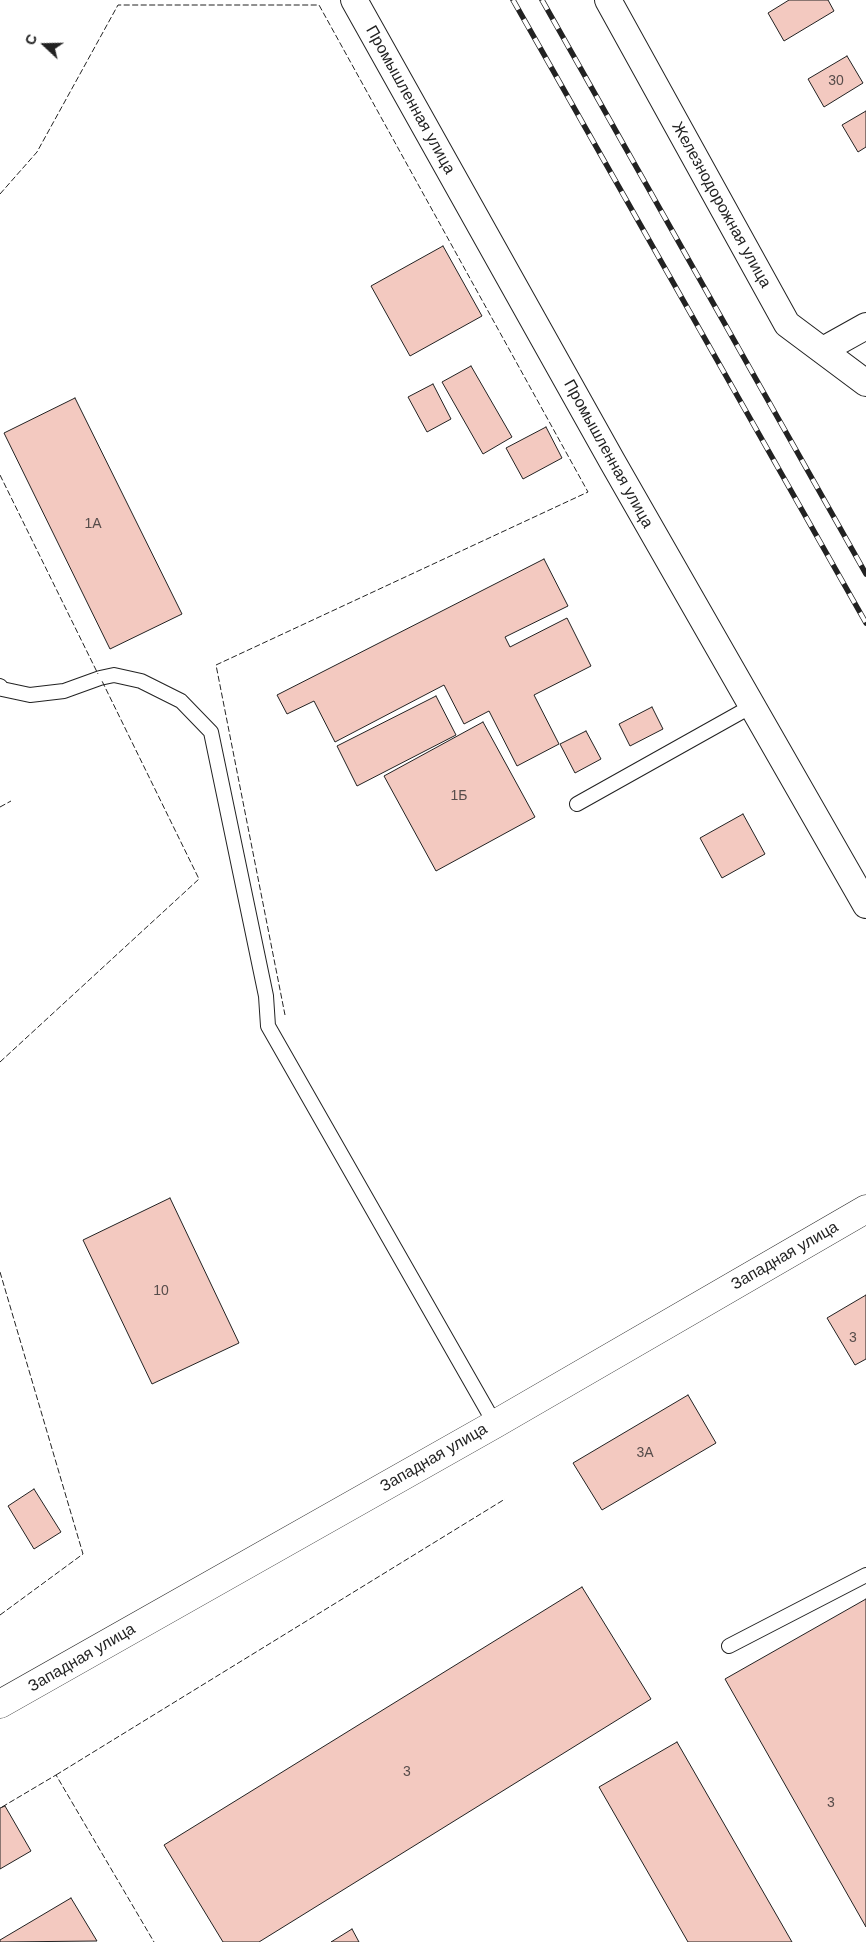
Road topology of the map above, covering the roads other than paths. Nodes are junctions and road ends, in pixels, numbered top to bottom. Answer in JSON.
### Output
{"nodes":[{"id":1,"x":354,"y":0,"type":"edge"},
{"id":2,"x":608,"y":0,"type":"edge"},
{"id":3,"x":866,"y":326,"type":"edge"},
{"id":4,"x":823,"y":350,"type":"junction"},
{"id":5,"x":866,"y":383,"type":"edge"},
{"id":6,"x":0,"y":686,"type":"edge"},
{"id":7,"x":752,"y":706,"type":"junction"},
{"id":8,"x":577,"y":804,"type":"dead end"},
{"id":9,"x":866,"y":905,"type":"edge"},
{"id":10,"x":866,"y":1209,"type":"edge"},
{"id":11,"x":495,"y":1424,"type":"junction"},
{"id":12,"x":866,"y":1575,"type":"edge"},
{"id":13,"x":729,"y":1646,"type":"dead end"},
{"id":14,"x":0,"y":1704,"type":"edge"}],
"edges":[{"from":1,"to":7,"type":"street","name":"Промышленная улица"},
{"from":2,"to":4,"type":"street","name":"Железнодорожная улица"},
{"from":3,"to":4,"type":"street"},
{"from":4,"to":5,"type":"street","name":"Железнодорожная улица"},
{"from":6,"to":11,"type":"lane"},
{"from":7,"to":8,"type":"lane"},
{"from":7,"to":9,"type":"street","name":"Промышленная улица"},
{"from":10,"to":11,"type":"main road","name":"Западная улица"},
{"from":11,"to":14,"type":"main road","name":"Западная улица"},
{"from":12,"to":13,"type":"lane"}]}
